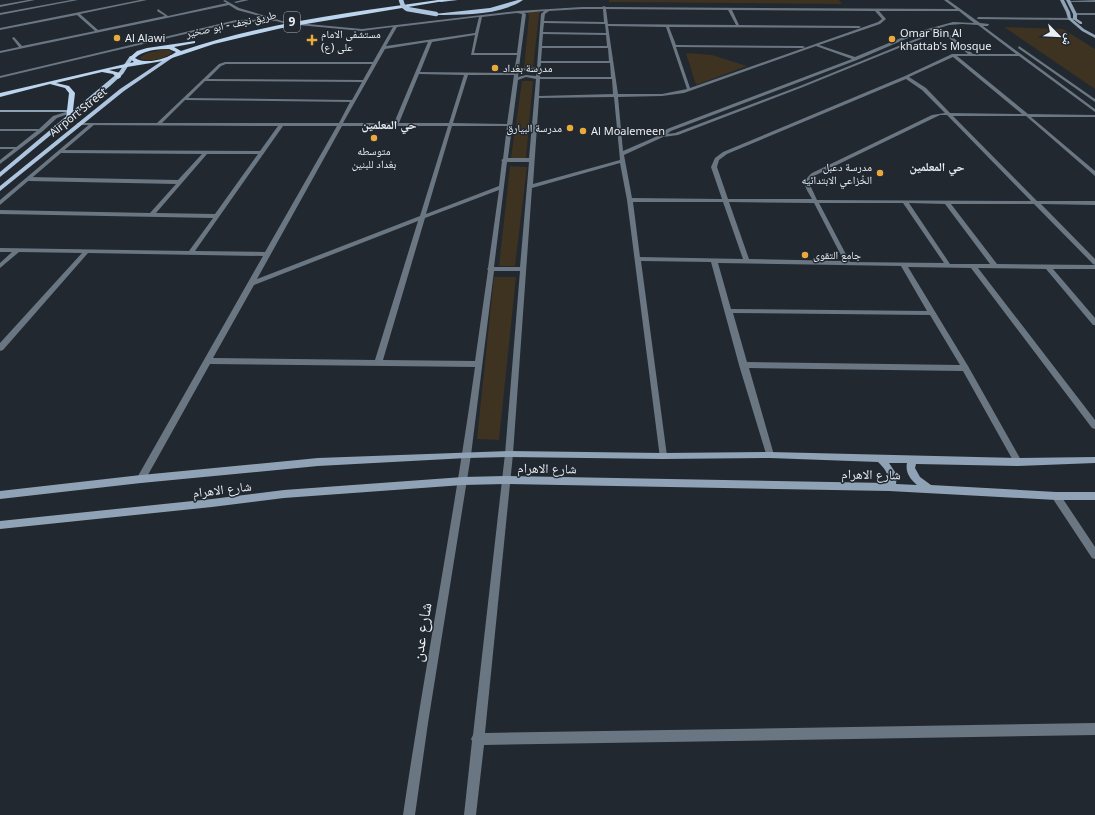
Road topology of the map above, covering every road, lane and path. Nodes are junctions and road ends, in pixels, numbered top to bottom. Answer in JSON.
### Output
{"nodes":[{"id":1,"x":33,"y":0,"type":"edge"},
{"id":2,"x":53,"y":0,"type":"edge"},
{"id":3,"x":71,"y":0,"type":"edge"},
{"id":4,"x":76,"y":0,"type":"edge"},
{"id":5,"x":134,"y":0,"type":"edge"},
{"id":6,"x":143,"y":0,"type":"edge"},
{"id":7,"x":222,"y":0,"type":"edge"},
{"id":8,"x":232,"y":0,"type":"edge"},
{"id":9,"x":247,"y":0,"type":"edge"},
{"id":10,"x":401,"y":0,"type":"edge"},
{"id":11,"x":407,"y":0,"type":"edge"},
{"id":12,"x":420,"y":0,"type":"edge"},
{"id":13,"x":448,"y":0,"type":"edge"},
{"id":14,"x":456,"y":0,"type":"edge"},
{"id":15,"x":521,"y":0,"type":"edge"},
{"id":16,"x":946,"y":0,"type":"edge"},
{"id":17,"x":952,"y":0,"type":"edge"},
{"id":18,"x":1062,"y":0,"type":"edge"},
{"id":19,"x":441,"y":1,"type":"edge"},
{"id":20,"x":1069,"y":1,"type":"edge"},
{"id":21,"x":1095,"y":1,"type":"edge"},
{"id":22,"x":64,"y":2,"type":"junction"},
{"id":23,"x":236,"y":2,"type":"junction"},
{"id":24,"x":502,"y":2,"type":"dead end"},
{"id":25,"x":56,"y":4,"type":"junction"},
{"id":26,"x":229,"y":4,"type":"junction"},
{"id":27,"x":147,"y":5,"type":"dead end"},
{"id":28,"x":378,"y":5,"type":"dead end"},
{"id":29,"x":0,"y":6,"type":"edge"},
{"id":30,"x":581,"y":6,"type":"junction"},
{"id":31,"x":69,"y":7,"type":"dead end"},
{"id":32,"x":791,"y":7,"type":"junction"},
{"id":33,"x":604,"y":8,"type":"junction"},
{"id":34,"x":729,"y":8,"type":"junction"},
{"id":35,"x":876,"y":9,"type":"junction"},
{"id":36,"x":958,"y":9,"type":"junction"},
{"id":37,"x":158,"y":10,"type":"dead end"},
{"id":38,"x":245,"y":10,"type":"junction"},
{"id":39,"x":356,"y":10,"type":"junction"},
{"id":40,"x":548,"y":10,"type":"junction"},
{"id":41,"x":250,"y":11,"type":"junction"},
{"id":42,"x":517,"y":12,"type":"junction"},
{"id":43,"x":77,"y":13,"type":"junction"},
{"id":44,"x":437,"y":13,"type":"junction"},
{"id":45,"x":0,"y":14,"type":"edge"},
{"id":46,"x":1075,"y":14,"type":"junction"},
{"id":47,"x":1095,"y":14,"type":"edge"},
{"id":48,"x":481,"y":16,"type":"junction"},
{"id":49,"x":168,"y":17,"type":"junction"},
{"id":50,"x":1069,"y":17,"type":"junction"},
{"id":51,"x":978,"y":18,"type":"junction"},
{"id":52,"x":1075,"y":19,"type":"junction"},
{"id":53,"x":275,"y":20,"type":"junction"},
{"id":54,"x":321,"y":20,"type":"junction"},
{"id":55,"x":236,"y":21,"type":"junction"},
{"id":56,"x":542,"y":22,"type":"junction"},
{"id":57,"x":287,"y":23,"type":"junction"},
{"id":58,"x":334,"y":23,"type":"dead end"},
{"id":59,"x":298,"y":24,"type":"junction"},
{"id":60,"x":341,"y":24,"type":"dead end"},
{"id":61,"x":607,"y":24,"type":"junction"},
{"id":62,"x":980,"y":24,"type":"junction"},
{"id":63,"x":667,"y":25,"type":"junction"},
{"id":64,"x":988,"y":25,"type":"junction"},
{"id":65,"x":738,"y":26,"type":"junction"},
{"id":66,"x":0,"y":27,"type":"edge"},
{"id":67,"x":395,"y":27,"type":"junction"},
{"id":68,"x":866,"y":27,"type":"junction"},
{"id":69,"x":5,"y":28,"type":"junction"},
{"id":70,"x":994,"y":29,"type":"dead end"},
{"id":71,"x":98,"y":32,"type":"junction"},
{"id":72,"x":944,"y":32,"type":"dead end"},
{"id":73,"x":1095,"y":32,"type":"edge"},
{"id":74,"x":10,"y":33,"type":"dead end"},
{"id":75,"x":542,"y":33,"type":"junction"},
{"id":76,"x":923,"y":33,"type":"junction"},
{"id":77,"x":477,"y":34,"type":"junction"},
{"id":78,"x":608,"y":34,"type":"junction"},
{"id":79,"x":1095,"y":37,"type":"edge"},
{"id":80,"x":14,"y":38,"type":"dead end"},
{"id":81,"x":430,"y":41,"type":"junction"},
{"id":82,"x":1013,"y":43,"type":"dead end"},
{"id":83,"x":815,"y":45,"type":"junction"},
{"id":84,"x":674,"y":46,"type":"junction"},
{"id":85,"x":165,"y":47,"type":"junction"},
{"id":86,"x":541,"y":47,"type":"junction"},
{"id":87,"x":610,"y":47,"type":"junction"},
{"id":88,"x":810,"y":47,"type":"junction"},
{"id":89,"x":22,"y":48,"type":"junction"},
{"id":90,"x":383,"y":48,"type":"junction"},
{"id":91,"x":0,"y":52,"type":"edge"},
{"id":92,"x":518,"y":54,"type":"junction"},
{"id":93,"x":175,"y":55,"type":"junction"},
{"id":94,"x":953,"y":55,"type":"junction"},
{"id":95,"x":972,"y":55,"type":"junction"},
{"id":96,"x":1020,"y":55,"type":"junction"},
{"id":97,"x":133,"y":56,"type":"junction"},
{"id":98,"x":855,"y":59,"type":"junction"},
{"id":99,"x":141,"y":62,"type":"junction"},
{"id":100,"x":612,"y":62,"type":"junction"},
{"id":101,"x":864,"y":62,"type":"junction"},
{"id":102,"x":375,"y":63,"type":"junction"},
{"id":103,"x":128,"y":64,"type":"junction"},
{"id":104,"x":539,"y":65,"type":"junction"},
{"id":105,"x":516,"y":67,"type":"junction"},
{"id":106,"x":95,"y":71,"type":"junction"},
{"id":107,"x":417,"y":73,"type":"junction"},
{"id":108,"x":466,"y":74,"type":"junction"},
{"id":109,"x":118,"y":76,"type":"junction"},
{"id":110,"x":515,"y":76,"type":"junction"},
{"id":111,"x":0,"y":77,"type":"edge"},
{"id":112,"x":906,"y":77,"type":"junction"},
{"id":113,"x":538,"y":78,"type":"junction"},
{"id":114,"x":614,"y":78,"type":"junction"},
{"id":115,"x":204,"y":80,"type":"junction"},
{"id":116,"x":365,"y":81,"type":"junction"},
{"id":117,"x":45,"y":84,"type":"junction"},
{"id":118,"x":0,"y":90,"type":"edge"},
{"id":119,"x":689,"y":90,"type":"junction"},
{"id":120,"x":773,"y":90,"type":"junction"},
{"id":121,"x":783,"y":94,"type":"junction"},
{"id":122,"x":0,"y":95,"type":"edge"},
{"id":123,"x":537,"y":97,"type":"junction"},
{"id":124,"x":616,"y":97,"type":"junction"},
{"id":125,"x":184,"y":100,"type":"junction"},
{"id":126,"x":354,"y":101,"type":"junction"},
{"id":127,"x":1095,"y":101,"type":"edge"},
{"id":128,"x":0,"y":111,"type":"edge"},
{"id":129,"x":1095,"y":111,"type":"edge"},
{"id":130,"x":69,"y":114,"type":"junction"},
{"id":131,"x":948,"y":115,"type":"junction"},
{"id":132,"x":1028,"y":116,"type":"junction"},
{"id":133,"x":1095,"y":116,"type":"edge"},
{"id":134,"x":79,"y":124,"type":"junction"},
{"id":135,"x":93,"y":124,"type":"junction"},
{"id":136,"x":158,"y":124,"type":"junction"},
{"id":137,"x":282,"y":124,"type":"junction"},
{"id":138,"x":340,"y":124,"type":"junction"},
{"id":139,"x":396,"y":124,"type":"junction"},
{"id":140,"x":450,"y":124,"type":"junction"},
{"id":141,"x":509,"y":125,"type":"junction"},
{"id":142,"x":0,"y":130,"type":"edge"},
{"id":143,"x":41,"y":130,"type":"junction"},
{"id":144,"x":662,"y":136,"type":"junction"},
{"id":145,"x":0,"y":148,"type":"edge"},
{"id":146,"x":18,"y":148,"type":"junction"},
{"id":147,"x":62,"y":151,"type":"junction"},
{"id":148,"x":206,"y":152,"type":"junction"},
{"id":149,"x":262,"y":153,"type":"junction"},
{"id":150,"x":622,"y":157,"type":"junction"},
{"id":151,"x":504,"y":160,"type":"junction"},
{"id":152,"x":531,"y":160,"type":"junction"},
{"id":153,"x":0,"y":162,"type":"edge"},
{"id":154,"x":1095,"y":174,"type":"edge"},
{"id":155,"x":0,"y":175,"type":"edge"},
{"id":156,"x":29,"y":179,"type":"junction"},
{"id":157,"x":180,"y":182,"type":"junction"},
{"id":158,"x":500,"y":187,"type":"junction"},
{"id":159,"x":529,"y":187,"type":"junction"},
{"id":160,"x":0,"y":189,"type":"edge"},
{"id":161,"x":630,"y":200,"type":"junction"},
{"id":162,"x":724,"y":200,"type":"junction"},
{"id":163,"x":814,"y":201,"type":"junction"},
{"id":164,"x":905,"y":202,"type":"junction"},
{"id":165,"x":947,"y":202,"type":"junction"},
{"id":166,"x":1035,"y":202,"type":"junction"},
{"id":167,"x":0,"y":203,"type":"edge"},
{"id":168,"x":1095,"y":203,"type":"edge"},
{"id":169,"x":0,"y":212,"type":"edge"},
{"id":170,"x":152,"y":214,"type":"junction"},
{"id":171,"x":217,"y":216,"type":"junction"},
{"id":172,"x":422,"y":217,"type":"junction"},
{"id":173,"x":0,"y":250,"type":"edge"},
{"id":174,"x":18,"y":250,"type":"junction"},
{"id":175,"x":87,"y":251,"type":"junction"},
{"id":176,"x":190,"y":252,"type":"junction"},
{"id":177,"x":268,"y":254,"type":"junction"},
{"id":178,"x":637,"y":259,"type":"junction"},
{"id":179,"x":714,"y":261,"type":"junction"},
{"id":180,"x":747,"y":262,"type":"junction"},
{"id":181,"x":848,"y":263,"type":"junction"},
{"id":182,"x":1095,"y":263,"type":"edge"},
{"id":183,"x":902,"y":264,"type":"junction"},
{"id":184,"x":948,"y":265,"type":"junction"},
{"id":185,"x":0,"y":266,"type":"edge"},
{"id":186,"x":974,"y":266,"type":"junction"},
{"id":187,"x":995,"y":266,"type":"junction"},
{"id":188,"x":1047,"y":266,"type":"junction"},
{"id":189,"x":1095,"y":266,"type":"edge"},
{"id":190,"x":490,"y":269,"type":"junction"},
{"id":191,"x":522,"y":269,"type":"junction"},
{"id":192,"x":252,"y":283,"type":"junction"},
{"id":193,"x":728,"y":310,"type":"junction"},
{"id":194,"x":932,"y":313,"type":"junction"},
{"id":195,"x":1092,"y":316,"type":"edge"},
{"id":196,"x":1095,"y":323,"type":"edge"},
{"id":197,"x":0,"y":348,"type":"edge"},
{"id":198,"x":208,"y":361,"type":"junction"},
{"id":199,"x":378,"y":363,"type":"junction"},
{"id":200,"x":477,"y":364,"type":"junction"},
{"id":201,"x":743,"y":365,"type":"junction"},
{"id":202,"x":965,"y":368,"type":"junction"},
{"id":203,"x":1095,"y":426,"type":"edge"},
{"id":204,"x":509,"y":454,"type":"junction"},
{"id":205,"x":467,"y":455,"type":"junction"},
{"id":206,"x":770,"y":455,"type":"junction"},
{"id":207,"x":663,"y":456,"type":"junction"},
{"id":208,"x":880,"y":459,"type":"junction"},
{"id":209,"x":914,"y":460,"type":"junction"},
{"id":210,"x":1095,"y":460,"type":"edge"},
{"id":211,"x":1018,"y":462,"type":"junction"},
{"id":212,"x":141,"y":479,"type":"junction"},
{"id":213,"x":505,"y":480,"type":"junction"},
{"id":214,"x":463,"y":481,"type":"junction"},
{"id":215,"x":889,"y":487,"type":"junction"},
{"id":216,"x":929,"y":488,"type":"junction"},
{"id":217,"x":0,"y":495,"type":"edge"},
{"id":218,"x":1056,"y":496,"type":"junction"},
{"id":219,"x":1095,"y":496,"type":"edge"},
{"id":220,"x":0,"y":525,"type":"edge"},
{"id":221,"x":1095,"y":555,"type":"edge"},
{"id":222,"x":1095,"y":729,"type":"edge"},
{"id":223,"x":477,"y":739,"type":"junction"},
{"id":224,"x":409,"y":815,"type":"edge"},
{"id":225,"x":470,"y":815,"type":"edge"}],
"edges":[{"from":1,"to":29,"type":"street"},
{"from":2,"to":25,"type":"street"},
{"from":3,"to":4,"type":"street"},
{"from":3,"to":22,"type":"street"},
{"from":5,"to":66,"type":"street"},
{"from":6,"to":27,"type":"street"},
{"from":6,"to":43,"type":"street"},
{"from":7,"to":26,"type":"street"},
{"from":8,"to":23,"type":"street"},
{"from":9,"to":23,"type":"street"},
{"from":10,"to":44,"type":"main road","bridge":true},
{"from":11,"to":44,"type":"main road","bridge":true},
{"from":12,"to":39,"type":"highway","name":"طريق نجف - ابو صخير","number":"9"},
{"from":13,"to":19,"type":"highway","number":"9"},
{"from":14,"to":19,"type":"main road"},
{"from":15,"to":44,"type":"main road"},
{"from":16,"to":36,"type":"street"},
{"from":17,"to":51,"type":"street"},
{"from":18,"to":50,"type":"main road"},
{"from":19,"to":54,"type":"highway","number":"9"},
{"from":20,"to":21,"type":"street"},
{"from":20,"to":46,"type":"main road"},
{"from":22,"to":25,"type":"street"},
{"from":22,"to":31,"type":"street"},
{"from":23,"to":38,"type":"street"},
{"from":24,"to":44,"type":"main road"},
{"from":25,"to":45,"type":"street"},
{"from":26,"to":38,"type":"street"},
{"from":26,"to":49,"type":"street"},
{"from":28,"to":39,"type":"highway"},
{"from":30,"to":32,"type":"street"},
{"from":30,"to":33,"type":"street"},
{"from":30,"to":40,"type":"street"},
{"from":30,"to":60,"type":"street"},
{"from":32,"to":34,"type":"street"},
{"from":32,"to":35,"type":"street"},
{"from":32,"to":36,"type":"street"},
{"from":33,"to":34,"type":"street"},
{"from":33,"to":61,"type":"street"},
{"from":34,"to":65,"type":"street"},
{"from":35,"to":36,"type":"street"},
{"from":35,"to":68,"type":"street"},
{"from":36,"to":62,"type":"street"},
{"from":37,"to":49,"type":"street"},
{"from":38,"to":41,"type":"street"},
{"from":39,"to":57,"type":"highway","name":"طريق نجف - ابو صخير","number":"9"},
{"from":40,"to":42,"type":"street"},
{"from":40,"to":56,"type":"street"},
{"from":41,"to":53,"type":"street"},
{"from":41,"to":55,"type":"street"},
{"from":42,"to":48,"type":"street"},
{"from":42,"to":92,"type":"street","name":"شارع عدن"},
{"from":43,"to":69,"type":"street"},
{"from":43,"to":71,"type":"street"},
{"from":46,"to":47,"type":"street"},
{"from":46,"to":52,"type":"main road"},
{"from":48,"to":67,"type":"street"},
{"from":48,"to":77,"type":"street"},
{"from":49,"to":71,"type":"street"},
{"from":50,"to":51,"type":"street"},
{"from":50,"to":52,"type":"street"},
{"from":50,"to":79,"type":"main road"},
{"from":51,"to":64,"type":"street"},
{"from":52,"to":73,"type":"main road"},
{"from":53,"to":55,"type":"street"},
{"from":53,"to":57,"type":"street"},
{"from":54,"to":58,"type":"street","number":"9"},
{"from":54,"to":59,"type":"highway","number":"9"},
{"from":55,"to":111,"type":"street"},
{"from":56,"to":61,"type":"street"},
{"from":56,"to":75,"type":"street"},
{"from":57,"to":85,"type":"highway","name":"طريق نجف - ابو صخير","number":"9"},
{"from":59,"to":67,"type":"street"},
{"from":59,"to":93,"type":"highway","name":"طريق نجف - ابو صخير","number":"9"},
{"from":61,"to":63,"type":"street"},
{"from":61,"to":78,"type":"street"},
{"from":62,"to":64,"type":"street"},
{"from":62,"to":76,"type":"street"},
{"from":62,"to":96,"type":"street"},
{"from":63,"to":65,"type":"street"},
{"from":63,"to":84,"type":"street"},
{"from":64,"to":70,"type":"street"},
{"from":65,"to":68,"type":"street"},
{"from":66,"to":69,"type":"street"},
{"from":67,"to":90,"type":"street"},
{"from":68,"to":83,"type":"street"},
{"from":69,"to":74,"type":"street"},
{"from":71,"to":89,"type":"street"},
{"from":72,"to":95,"type":"street"},
{"from":75,"to":78,"type":"street"},
{"from":75,"to":86,"type":"street"},
{"from":76,"to":98,"type":"street"},
{"from":76,"to":101,"type":"street"},
{"from":77,"to":81,"type":"street"},
{"from":77,"to":92,"type":"street"},
{"from":78,"to":87,"type":"street"},
{"from":80,"to":89,"type":"street"},
{"from":81,"to":90,"type":"street"},
{"from":81,"to":107,"type":"street"},
{"from":82,"to":127,"type":"street"},
{"from":83,"to":88,"type":"street"},
{"from":83,"to":98,"type":"street"},
{"from":84,"to":88,"type":"street"},
{"from":84,"to":119,"type":"street"},
{"from":85,"to":93,"type":"highway"},
{"from":85,"to":97,"type":"highway","number":"9"},
{"from":86,"to":87,"type":"street"},
{"from":86,"to":104,"type":"street"},
{"from":87,"to":100,"type":"street"},
{"from":88,"to":119,"type":"street"},
{"from":89,"to":91,"type":"street"},
{"from":90,"to":102,"type":"street"},
{"from":92,"to":105,"type":"street","name":"شارع عدن"},
{"from":93,"to":99,"type":"highway","number":"9"},
{"from":93,"to":134,"type":"main road","name":"Airport Street"},
{"from":94,"to":95,"type":"street"},
{"from":94,"to":112,"type":"street"},
{"from":94,"to":132,"type":"street"},
{"from":95,"to":96,"type":"street"},
{"from":96,"to":129,"type":"street"},
{"from":97,"to":99,"type":"highway"},
{"from":97,"to":103,"type":"main road","name":"Airport Street"},
{"from":97,"to":118,"type":"highway","number":"9"},
{"from":98,"to":101,"type":"street"},
{"from":98,"to":120,"type":"street"},
{"from":99,"to":103,"type":"highway","number":"9"},
{"from":100,"to":104,"type":"street"},
{"from":100,"to":114,"type":"street"},
{"from":101,"to":121,"type":"street"},
{"from":102,"to":115,"type":"street"},
{"from":102,"to":116,"type":"street"},
{"from":103,"to":106,"type":"highway","number":"9"},
{"from":103,"to":109,"type":"main road","name":"Airport Street"},
{"from":104,"to":105,"type":"street"},
{"from":104,"to":113,"type":"street"},
{"from":105,"to":110,"type":"street","name":"شارع عدن"},
{"from":106,"to":109,"type":"highway"},
{"from":106,"to":117,"type":"highway","number":"9"},
{"from":107,"to":108,"type":"street"},
{"from":107,"to":139,"type":"street"},
{"from":108,"to":110,"type":"street"},
{"from":108,"to":140,"type":"street"},
{"from":109,"to":130,"type":"main road","name":"Airport Street"},
{"from":110,"to":113,"type":"street"},
{"from":110,"to":141,"type":"street","name":"شارع عدن"},
{"from":112,"to":131,"type":"street"},
{"from":112,"to":162,"type":"street"},
{"from":113,"to":114,"type":"street"},
{"from":113,"to":123,"type":"street"},
{"from":114,"to":124,"type":"street"},
{"from":115,"to":116,"type":"street"},
{"from":115,"to":125,"type":"street"},
{"from":116,"to":126,"type":"street"},
{"from":117,"to":122,"type":"highway","number":"9"},
{"from":117,"to":130,"type":"highway"},
{"from":119,"to":124,"type":"street"},
{"from":120,"to":121,"type":"street"},
{"from":120,"to":144,"type":"street"},
{"from":121,"to":144,"type":"street"},
{"from":123,"to":124,"type":"street"},
{"from":123,"to":152,"type":"street"},
{"from":124,"to":150,"type":"street"},
{"from":125,"to":126,"type":"street"},
{"from":125,"to":136,"type":"street"},
{"from":126,"to":138,"type":"street"},
{"from":128,"to":130,"type":"main road"},
{"from":130,"to":143,"type":"street"},
{"from":130,"to":155,"type":"main road","name":"Airport Street"},
{"from":131,"to":132,"type":"street"},
{"from":131,"to":163,"type":"street"},
{"from":131,"to":166,"type":"street"},
{"from":132,"to":133,"type":"street"},
{"from":132,"to":154,"type":"street"},
{"from":134,"to":135,"type":"street"},
{"from":134,"to":160,"type":"main road","name":"Airport Street"},
{"from":135,"to":136,"type":"street"},
{"from":135,"to":147,"type":"street"},
{"from":136,"to":137,"type":"street"},
{"from":137,"to":138,"type":"street"},
{"from":137,"to":149,"type":"street"},
{"from":138,"to":139,"type":"street"},
{"from":138,"to":177,"type":"street"},
{"from":139,"to":140,"type":"street"},
{"from":140,"to":141,"type":"street"},
{"from":140,"to":172,"type":"street"},
{"from":141,"to":151,"type":"street","name":"شارع عدن"},
{"from":142,"to":143,"type":"street"},
{"from":143,"to":146,"type":"street"},
{"from":144,"to":150,"type":"street"},
{"from":145,"to":146,"type":"street"},
{"from":146,"to":153,"type":"street"},
{"from":147,"to":148,"type":"street"},
{"from":147,"to":156,"type":"street"},
{"from":148,"to":149,"type":"street"},
{"from":148,"to":157,"type":"street"},
{"from":149,"to":171,"type":"street"},
{"from":150,"to":159,"type":"street"},
{"from":150,"to":161,"type":"street"},
{"from":151,"to":152,"type":"street"},
{"from":151,"to":158,"type":"street","name":"شارع عدن"},
{"from":152,"to":159,"type":"street"},
{"from":156,"to":157,"type":"street"},
{"from":156,"to":167,"type":"street"},
{"from":157,"to":170,"type":"street"},
{"from":158,"to":172,"type":"street"},
{"from":158,"to":190,"type":"street","name":"شارع عدن"},
{"from":159,"to":191,"type":"street"},
{"from":161,"to":162,"type":"street"},
{"from":161,"to":178,"type":"street"},
{"from":162,"to":163,"type":"street"},
{"from":162,"to":180,"type":"street"},
{"from":163,"to":164,"type":"street"},
{"from":163,"to":181,"type":"street"},
{"from":164,"to":165,"type":"street"},
{"from":164,"to":184,"type":"street"},
{"from":165,"to":166,"type":"street"},
{"from":165,"to":187,"type":"street"},
{"from":166,"to":168,"type":"street"},
{"from":166,"to":182,"type":"street"},
{"from":169,"to":170,"type":"street"},
{"from":170,"to":171,"type":"street"},
{"from":171,"to":176,"type":"street"},
{"from":172,"to":192,"type":"street"},
{"from":172,"to":199,"type":"street"},
{"from":173,"to":174,"type":"street"},
{"from":174,"to":175,"type":"street"},
{"from":174,"to":185,"type":"street"},
{"from":175,"to":176,"type":"street"},
{"from":175,"to":197,"type":"street"},
{"from":176,"to":177,"type":"street"},
{"from":177,"to":192,"type":"street"},
{"from":178,"to":179,"type":"street"},
{"from":178,"to":207,"type":"street"},
{"from":179,"to":180,"type":"street"},
{"from":179,"to":193,"type":"street"},
{"from":180,"to":181,"type":"street"},
{"from":181,"to":183,"type":"street"},
{"from":183,"to":184,"type":"street"},
{"from":183,"to":194,"type":"street"},
{"from":184,"to":186,"type":"street"},
{"from":186,"to":187,"type":"street"},
{"from":186,"to":203,"type":"street"},
{"from":187,"to":188,"type":"street"},
{"from":188,"to":189,"type":"street"},
{"from":188,"to":195,"type":"street"},
{"from":190,"to":191,"type":"street"},
{"from":190,"to":200,"type":"street","name":"شارع عدن"},
{"from":191,"to":204,"type":"street"},
{"from":192,"to":198,"type":"street"},
{"from":193,"to":194,"type":"street"},
{"from":193,"to":201,"type":"street"},
{"from":194,"to":202,"type":"street"},
{"from":195,"to":196,"type":"street"},
{"from":198,"to":199,"type":"street"},
{"from":198,"to":212,"type":"street"},
{"from":199,"to":200,"type":"street"},
{"from":200,"to":205,"type":"street","name":"شارع عدن"},
{"from":201,"to":202,"type":"street"},
{"from":201,"to":206,"type":"street"},
{"from":202,"to":211,"type":"street"},
{"from":204,"to":205,"type":"main road","name":"شارع الاهرام"},
{"from":204,"to":207,"type":"main road","name":"شارع الاهرام"},
{"from":204,"to":213,"type":"street"},
{"from":205,"to":212,"type":"main road","name":"شارع الاهرام"},
{"from":205,"to":214,"type":"street","name":"شارع عدن"},
{"from":206,"to":207,"type":"main road","name":"شارع الاهرام"},
{"from":206,"to":208,"type":"main road","name":"شارع الاهرام"},
{"from":208,"to":209,"type":"main road","name":"شارع الاهرام"},
{"from":208,"to":215,"type":"main road"},
{"from":209,"to":211,"type":"main road","name":"شارع الاهرام"},
{"from":209,"to":216,"type":"main road"},
{"from":210,"to":211,"type":"main road","name":"شارع الاهرام"},
{"from":212,"to":217,"type":"main road","name":"شارع الاهرام"},
{"from":213,"to":214,"type":"main road","name":"شارع الاهرام"},
{"from":213,"to":215,"type":"main road","name":"شارع الاهرام"},
{"from":213,"to":223,"type":"street"},
{"from":214,"to":220,"type":"main road","name":"شارع الاهرام"},
{"from":214,"to":224,"type":"street","name":"شارع عدن"},
{"from":215,"to":216,"type":"main road","name":"شارع الاهرام"},
{"from":216,"to":218,"type":"main road","name":"شارع الاهرام"},
{"from":218,"to":219,"type":"main road","name":"شارع الاهرام"},
{"from":218,"to":221,"type":"street"},
{"from":222,"to":223,"type":"street"},
{"from":223,"to":225,"type":"street"}]}
